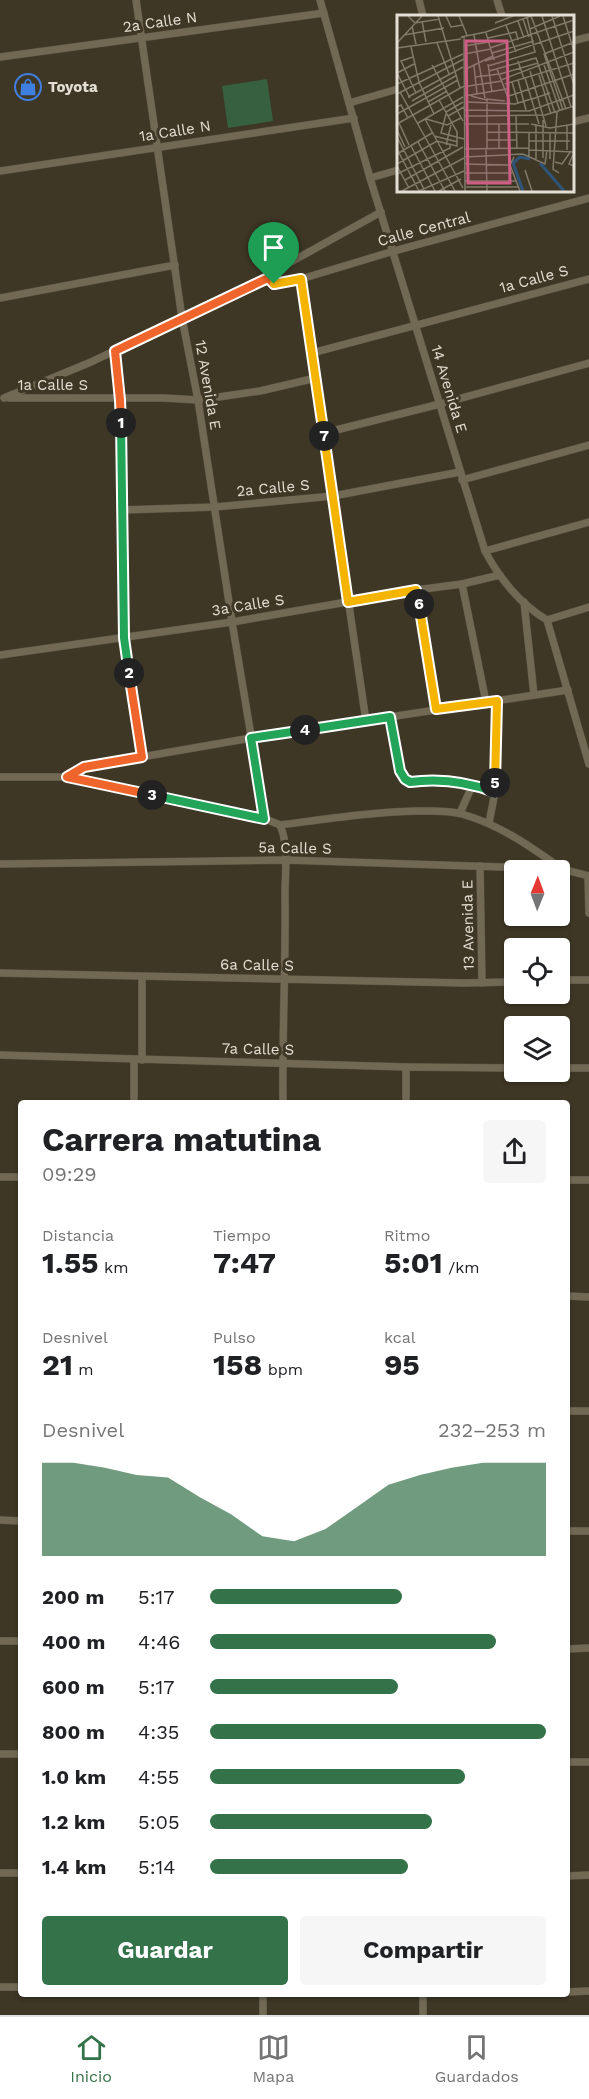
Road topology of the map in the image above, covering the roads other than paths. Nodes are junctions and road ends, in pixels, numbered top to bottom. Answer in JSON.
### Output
{"nodes":[{"id":1,"x":136,"y":0,"type":"edge"},
{"id":2,"x":320,"y":0,"type":"edge"},
{"id":3,"x":419,"y":0,"type":"edge"},
{"id":4,"x":497,"y":0,"type":"edge"},
{"id":5,"x":324,"y":13,"type":"junction"},
{"id":6,"x":423,"y":15,"type":"edge"},
{"id":7,"x":502,"y":15,"type":"edge"},
{"id":8,"x":589,"y":37,"type":"edge"},
{"id":9,"x":142,"y":38,"type":"junction"},
{"id":10,"x":574,"y":41,"type":"edge"},
{"id":11,"x":0,"y":57,"type":"edge"},
{"id":12,"x":397,"y":90,"type":"edge"},
{"id":13,"x":349,"y":103,"type":"junction"},
{"id":14,"x":354,"y":118,"type":"junction"},
{"id":15,"x":589,"y":118,"type":"edge"},
{"id":16,"x":574,"y":122,"type":"edge"},
{"id":17,"x":156,"y":148,"type":"junction"},
{"id":18,"x":0,"y":171,"type":"edge"},
{"id":19,"x":397,"y":171,"type":"edge"},
{"id":20,"x":370,"y":178,"type":"junction"},
{"id":21,"x":589,"y":198,"type":"edge"},
{"id":22,"x":381,"y":212,"type":"junction"},
{"id":23,"x":394,"y":250,"type":"junction"},
{"id":24,"x":175,"y":265,"type":"junction"},
{"id":25,"x":268,"y":278,"type":"junction"},
{"id":26,"x":301,"y":279,"type":"junction"},
{"id":27,"x":589,"y":279,"type":"edge"},
{"id":28,"x":0,"y":298,"type":"edge"},
{"id":29,"x":182,"y":318,"type":"junction"},
{"id":30,"x":416,"y":325,"type":"junction"},
{"id":31,"x":115,"y":351,"type":"junction"},
{"id":32,"x":312,"y":354,"type":"junction"},
{"id":33,"x":589,"y":363,"type":"edge"},
{"id":34,"x":316,"y":378,"type":"junction"},
{"id":35,"x":2,"y":398,"type":"edge"},
{"id":36,"x":120,"y":400,"type":"junction"},
{"id":37,"x":198,"y":400,"type":"junction"},
{"id":38,"x":440,"y":404,"type":"junction"},
{"id":39,"x":324,"y":433,"type":"junction"},
{"id":40,"x":589,"y":446,"type":"edge"},
{"id":41,"x":461,"y":476,"type":"junction"},
{"id":42,"x":333,"y":496,"type":"junction"},
{"id":43,"x":214,"y":507,"type":"junction"},
{"id":44,"x":122,"y":510,"type":"junction"},
{"id":45,"x":589,"y":522,"type":"edge"},
{"id":46,"x":485,"y":551,"type":"junction"},
{"id":47,"x":500,"y":575,"type":"junction"},
{"id":48,"x":462,"y":584,"type":"junction"},
{"id":49,"x":416,"y":590,"type":"junction"},
{"id":50,"x":348,"y":602,"type":"junction"},
{"id":51,"x":524,"y":602,"type":"junction"},
{"id":52,"x":589,"y":607,"type":"edge"},
{"id":53,"x":547,"y":620,"type":"junction"},
{"id":54,"x":232,"y":622,"type":"junction"},
{"id":55,"x":124,"y":638,"type":"junction"},
{"id":56,"x":0,"y":656,"type":"edge"},
{"id":57,"x":568,"y":690,"type":"junction"},
{"id":58,"x":534,"y":695,"type":"junction"},
{"id":59,"x":497,"y":701,"type":"junction"},
{"id":60,"x":486,"y":702,"type":"junction"},
{"id":61,"x":436,"y":709,"type":"junction"},
{"id":62,"x":390,"y":717,"type":"junction"},
{"id":63,"x":366,"y":721,"type":"junction"},
{"id":64,"x":251,"y":738,"type":"junction"},
{"id":65,"x":142,"y":757,"type":"junction"},
{"id":66,"x":589,"y":764,"type":"edge"},
{"id":67,"x":0,"y":777,"type":"edge"},
{"id":68,"x":67,"y":777,"type":"junction"},
{"id":69,"x":473,"y":784,"type":"junction"},
{"id":70,"x":495,"y":792,"type":"junction"},
{"id":71,"x":460,"y":813,"type":"junction"},
{"id":72,"x":264,"y":819,"type":"junction"},
{"id":73,"x":489,"y":823,"type":"junction"},
{"id":74,"x":280,"y":825,"type":"junction"},
{"id":75,"x":285,"y":860,"type":"junction"},
{"id":76,"x":550,"y":860,"type":"edge"},
{"id":77,"x":0,"y":864,"type":"edge"},
{"id":78,"x":480,"y":866,"type":"junction"},
{"id":79,"x":504,"y":867,"type":"edge"},
{"id":80,"x":570,"y":871,"type":"edge"},
{"id":81,"x":589,"y":876,"type":"edge"},
{"id":82,"x":589,"y":913,"type":"edge"},
{"id":83,"x":0,"y":973,"type":"edge"},
{"id":84,"x":142,"y":976,"type":"junction"},
{"id":85,"x":286,"y":979,"type":"junction"},
{"id":86,"x":570,"y":980,"type":"edge"},
{"id":87,"x":589,"y":980,"type":"edge"},
{"id":88,"x":504,"y":982,"type":"edge"},
{"id":89,"x":482,"y":983,"type":"junction"},
{"id":90,"x":0,"y":1055,"type":"edge"},
{"id":91,"x":138,"y":1060,"type":"junction"},
{"id":92,"x":283,"y":1063,"type":"junction"},
{"id":93,"x":406,"y":1067,"type":"junction"},
{"id":94,"x":504,"y":1068,"type":"edge"},
{"id":95,"x":570,"y":1068,"type":"edge"},
{"id":96,"x":589,"y":1068,"type":"edge"},
{"id":97,"x":134,"y":1100,"type":"edge"},
{"id":98,"x":283,"y":1100,"type":"edge"},
{"id":99,"x":405,"y":1100,"type":"edge"},
{"id":100,"x":0,"y":1177,"type":"edge"},
{"id":101,"x":18,"y":1177,"type":"edge"},
{"id":102,"x":570,"y":1180,"type":"edge"},
{"id":103,"x":589,"y":1180,"type":"edge"},
{"id":104,"x":570,"y":1296,"type":"edge"},
{"id":105,"x":589,"y":1297,"type":"edge"},
{"id":106,"x":570,"y":1411,"type":"edge"},
{"id":107,"x":589,"y":1411,"type":"edge"},
{"id":108,"x":0,"y":1520,"type":"edge"},
{"id":109,"x":18,"y":1521,"type":"edge"},
{"id":110,"x":570,"y":1531,"type":"edge"},
{"id":111,"x":589,"y":1531,"type":"edge"},
{"id":112,"x":0,"y":1641,"type":"edge"},
{"id":113,"x":18,"y":1641,"type":"edge"},
{"id":114,"x":589,"y":1648,"type":"edge"},
{"id":115,"x":570,"y":1649,"type":"edge"},
{"id":116,"x":0,"y":1754,"type":"edge"},
{"id":117,"x":18,"y":1754,"type":"edge"},
{"id":118,"x":570,"y":1762,"type":"edge"},
{"id":119,"x":589,"y":1762,"type":"edge"},
{"id":120,"x":0,"y":1873,"type":"edge"},
{"id":121,"x":18,"y":1873,"type":"edge"},
{"id":122,"x":589,"y":1875,"type":"edge"},
{"id":123,"x":570,"y":1876,"type":"edge"},
{"id":124,"x":0,"y":1987,"type":"edge"},
{"id":125,"x":18,"y":1987,"type":"edge"},
{"id":126,"x":589,"y":1991,"type":"edge"},
{"id":127,"x":570,"y":1992,"type":"edge"},
{"id":128,"x":263,"y":1997,"type":"edge"},
{"id":129,"x":423,"y":1997,"type":"edge"},
{"id":130,"x":263,"y":2015,"type":"edge"},
{"id":131,"x":423,"y":2015,"type":"edge"}],
"edges":[{"from":1,"to":9,"type":"street","name":"12 Avenida E"},
{"from":2,"to":5,"type":"street","name":"14 Avenida E"},
{"from":3,"to":6,"type":"street"},
{"from":4,"to":7,"type":"street"},
{"from":5,"to":9,"type":"street","name":"2a Calle N"},
{"from":5,"to":13,"type":"street","name":"14 Avenida E"},
{"from":8,"to":10,"type":"street"},
{"from":9,"to":11,"type":"street","name":"2a Calle N"},
{"from":9,"to":17,"type":"street","name":"12 Avenida E"},
{"from":12,"to":13,"type":"street"},
{"from":13,"to":14,"type":"street","name":"14 Avenida E"},
{"from":14,"to":17,"type":"street","name":"1a Calle N"},
{"from":14,"to":20,"type":"street","name":"14 Avenida E"},
{"from":15,"to":16,"type":"street"},
{"from":17,"to":18,"type":"street","name":"1a Calle N"},
{"from":17,"to":24,"type":"street","name":"12 Avenida E"},
{"from":19,"to":20,"type":"street"},
{"from":20,"to":22,"type":"street","name":"14 Avenida E"},
{"from":21,"to":23,"type":"street","name":"Calle Central"},
{"from":22,"to":23,"type":"street","name":"14 Avenida E"},
{"from":22,"to":25,"type":"street","name":"Calle Central"},
{"from":23,"to":26,"type":"street","name":"Calle Central"},
{"from":23,"to":30,"type":"street","name":"14 Avenida E"},
{"from":24,"to":28,"type":"street"},
{"from":24,"to":29,"type":"street","name":"12 Avenida E"},
{"from":25,"to":26,"type":"street","name":"Calle Central"},
{"from":25,"to":29,"type":"street","name":"Calle Central"},
{"from":26,"to":32,"type":"street"},
{"from":27,"to":30,"type":"street","name":"1a Calle S"},
{"from":29,"to":31,"type":"street","name":"Calle Central"},
{"from":29,"to":37,"type":"street","name":"12 Avenida E"},
{"from":30,"to":32,"type":"street","name":"1a Calle S"},
{"from":30,"to":38,"type":"street","name":"14 Avenida E"},
{"from":31,"to":35,"type":"street","name":"Calle Central"},
{"from":31,"to":36,"type":"street"},
{"from":32,"to":34,"type":"street"},
{"from":33,"to":38,"type":"street"},
{"from":34,"to":37,"type":"street","name":"1a Calle S"},
{"from":34,"to":39,"type":"street"},
{"from":35,"to":36,"type":"street","name":"1a Calle S"},
{"from":36,"to":37,"type":"street","name":"1a Calle S"},
{"from":36,"to":44,"type":"street"},
{"from":37,"to":43,"type":"street","name":"12 Avenida E"},
{"from":38,"to":39,"type":"street"},
{"from":38,"to":41,"type":"street","name":"14 Avenida E"},
{"from":39,"to":42,"type":"street"},
{"from":40,"to":41,"type":"street","name":"2a Calle S"},
{"from":41,"to":42,"type":"street","name":"2a Calle S"},
{"from":41,"to":46,"type":"street","name":"14 Avenida E"},
{"from":42,"to":43,"type":"street","name":"2a Calle S"},
{"from":42,"to":50,"type":"street"},
{"from":43,"to":44,"type":"street","name":"2a Calle S"},
{"from":43,"to":54,"type":"street","name":"12 Avenida E"},
{"from":44,"to":55,"type":"street"},
{"from":45,"to":46,"type":"street"},
{"from":46,"to":47,"type":"street","name":"14 Avenida E"},
{"from":47,"to":48,"type":"street","name":"3a Calle S"},
{"from":47,"to":51,"type":"street","name":"14 Avenida E"},
{"from":48,"to":49,"type":"street","name":"3a Calle S"},
{"from":48,"to":60,"type":"street"},
{"from":49,"to":50,"type":"street","name":"3a Calle S"},
{"from":49,"to":61,"type":"street"},
{"from":50,"to":54,"type":"street","name":"3a Calle S"},
{"from":50,"to":63,"type":"street"},
{"from":51,"to":53,"type":"street","name":"14 Avenida E"},
{"from":51,"to":58,"type":"street"},
{"from":52,"to":53,"type":"street"},
{"from":53,"to":57,"type":"street"},
{"from":54,"to":55,"type":"street","name":"3a Calle S"},
{"from":54,"to":64,"type":"street","name":"12 Avenida E"},
{"from":55,"to":56,"type":"street","name":"3a Calle S"},
{"from":55,"to":65,"type":"street"},
{"from":57,"to":58,"type":"street"},
{"from":57,"to":66,"type":"street"},
{"from":58,"to":59,"type":"street"},
{"from":59,"to":60,"type":"street"},
{"from":59,"to":70,"type":"street"},
{"from":60,"to":61,"type":"street"},
{"from":61,"to":62,"type":"street"},
{"from":62,"to":63,"type":"street"},
{"from":62,"to":69,"type":"street"},
{"from":63,"to":64,"type":"street"},
{"from":64,"to":65,"type":"street"},
{"from":64,"to":72,"type":"street","name":"12 Avenida E"},
{"from":65,"to":68,"type":"street"},
{"from":67,"to":68,"type":"street"},
{"from":68,"to":72,"type":"street"},
{"from":69,"to":70,"type":"street"},
{"from":69,"to":71,"type":"street"},
{"from":70,"to":73,"type":"street"},
{"from":71,"to":73,"type":"street"},
{"from":71,"to":74,"type":"street"},
{"from":72,"to":74,"type":"street"},
{"from":73,"to":76,"type":"street"},
{"from":74,"to":75,"type":"street"},
{"from":75,"to":77,"type":"street","name":"5a Calle S"},
{"from":75,"to":78,"type":"street","name":"5a Calle S"},
{"from":75,"to":85,"type":"street"},
{"from":78,"to":79,"type":"street","name":"5a Calle S"},
{"from":78,"to":89,"type":"street","name":"13 Avenida E"},
{"from":80,"to":81,"type":"street","name":"5a Calle S"},
{"from":81,"to":82,"type":"street"},
{"from":83,"to":84,"type":"street","name":"6a Calle S"},
{"from":84,"to":85,"type":"street","name":"6a Calle S"},
{"from":84,"to":91,"type":"street"},
{"from":85,"to":89,"type":"street","name":"6a Calle S"},
{"from":85,"to":92,"type":"street"},
{"from":86,"to":87,"type":"street"},
{"from":88,"to":89,"type":"street","name":"6a Calle S"},
{"from":90,"to":91,"type":"street","name":"7a Calle S"},
{"from":91,"to":92,"type":"street","name":"7a Calle S"},
{"from":91,"to":97,"type":"street"},
{"from":92,"to":93,"type":"street","name":"7a Calle S"},
{"from":92,"to":98,"type":"street"},
{"from":93,"to":94,"type":"street","name":"7a Calle S"},
{"from":93,"to":99,"type":"street"},
{"from":95,"to":96,"type":"street"},
{"from":100,"to":101,"type":"street"},
{"from":102,"to":103,"type":"street"},
{"from":104,"to":105,"type":"street"},
{"from":106,"to":107,"type":"street"},
{"from":108,"to":109,"type":"street"},
{"from":110,"to":111,"type":"street"},
{"from":112,"to":113,"type":"street"},
{"from":114,"to":115,"type":"street"},
{"from":116,"to":117,"type":"street"},
{"from":118,"to":119,"type":"street"},
{"from":120,"to":121,"type":"street"},
{"from":122,"to":123,"type":"street"},
{"from":124,"to":125,"type":"street"},
{"from":126,"to":127,"type":"street"},
{"from":128,"to":130,"type":"street"},
{"from":129,"to":131,"type":"street"}]}
